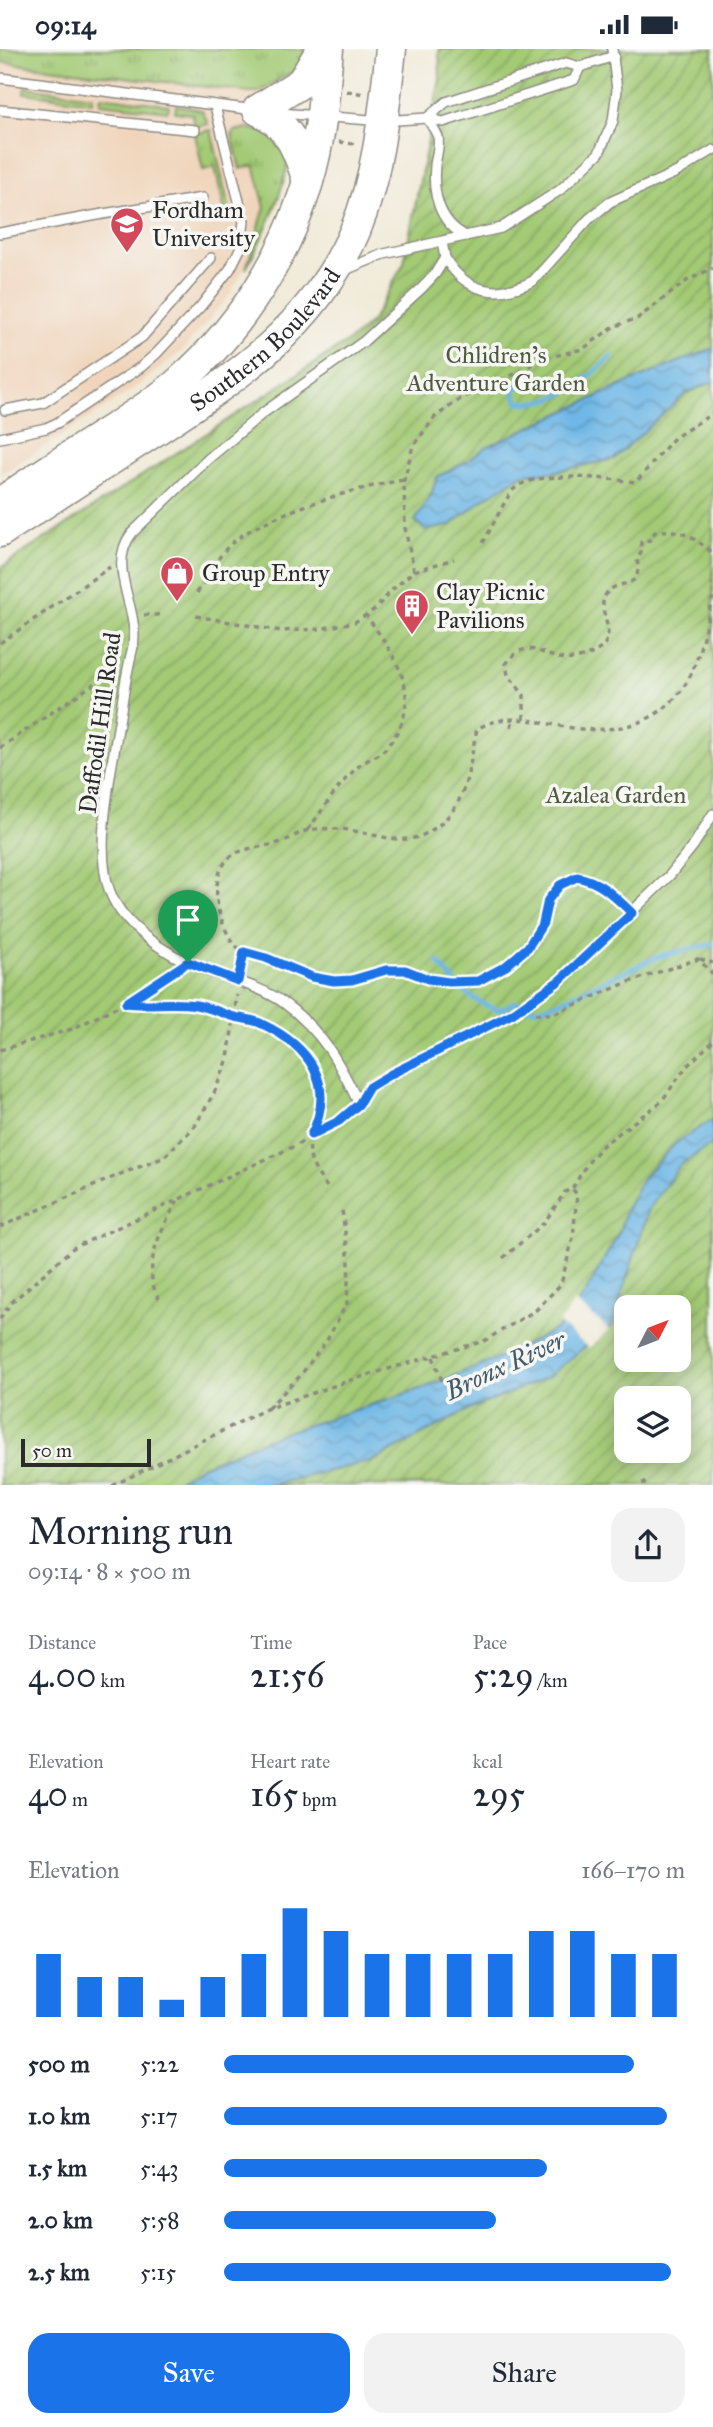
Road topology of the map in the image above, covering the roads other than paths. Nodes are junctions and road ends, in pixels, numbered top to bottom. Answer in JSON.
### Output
{"nodes":[{"id":1,"x":325,"y":49,"type":"edge"},
{"id":2,"x":391,"y":49,"type":"edge"},
{"id":3,"x":613,"y":52,"type":"edge"},
{"id":4,"x":580,"y":67,"type":"junction"},
{"id":5,"x":0,"y":78,"type":"edge"},
{"id":6,"x":215,"y":106,"type":"junction"},
{"id":7,"x":0,"y":110,"type":"edge"},
{"id":8,"x":258,"y":110,"type":"junction"},
{"id":9,"x":427,"y":118,"type":"junction"},
{"id":10,"x":383,"y":121,"type":"junction"},
{"id":11,"x":194,"y":130,"type":"dead end"},
{"id":12,"x":329,"y":130,"type":"junction"},
{"id":13,"x":713,"y":150,"type":"edge"},
{"id":14,"x":308,"y":182,"type":"junction"},
{"id":15,"x":203,"y":198,"type":"dead end"},
{"id":16,"x":0,"y":233,"type":"edge"},
{"id":17,"x":467,"y":236,"type":"junction"},
{"id":18,"x":442,"y":242,"type":"junction"},
{"id":19,"x":211,"y":258,"type":"dead end"},
{"id":20,"x":445,"y":258,"type":"junction"},
{"id":21,"x":332,"y":275,"type":"junction"},
{"id":22,"x":5,"y":409,"type":"dead end"},
{"id":23,"x":0,"y":438,"type":"edge"},
{"id":24,"x":0,"y":502,"type":"edge"},
{"id":25,"x":0,"y":532,"type":"edge"},
{"id":26,"x":713,"y":814,"type":"edge"}],
"edges":[{"from":1,"to":8,"type":"main road"},
{"from":1,"to":12,"type":"main road","name":"Southern Boulevard"},
{"from":2,"to":10,"type":"main road","name":"Southern Boulevard"},
{"from":3,"to":4,"type":"lane"},
{"from":3,"to":17,"type":"lane"},
{"from":4,"to":9,"type":"lane"},
{"from":4,"to":9,"type":"lane"},
{"from":5,"to":6,"type":"lane"},
{"from":6,"to":8,"type":"lane"},
{"from":6,"to":23,"type":"lane"},
{"from":7,"to":11,"type":"lane"},
{"from":8,"to":12,"type":"lane"},
{"from":8,"to":14,"type":"main road"},
{"from":9,"to":10,"type":"lane"},
{"from":9,"to":17,"type":"lane"},
{"from":10,"to":12,"type":"lane"},
{"from":10,"to":21,"type":"main road","name":"Southern Boulevard"},
{"from":12,"to":14,"type":"main road","name":"Southern Boulevard"},
{"from":13,"to":20,"type":"lane"},
{"from":14,"to":24,"type":"main road","name":"Southern Boulevard"},
{"from":15,"to":16,"type":"lane"},
{"from":17,"to":18,"type":"lane"},
{"from":18,"to":20,"type":"lane"},
{"from":18,"to":21,"type":"lane"},
{"from":19,"to":22,"type":"lane"},
{"from":20,"to":26,"type":"lane","name":"Daffodil Hill Road"},
{"from":21,"to":25,"type":"main road","name":"Southern Boulevard"}]}
